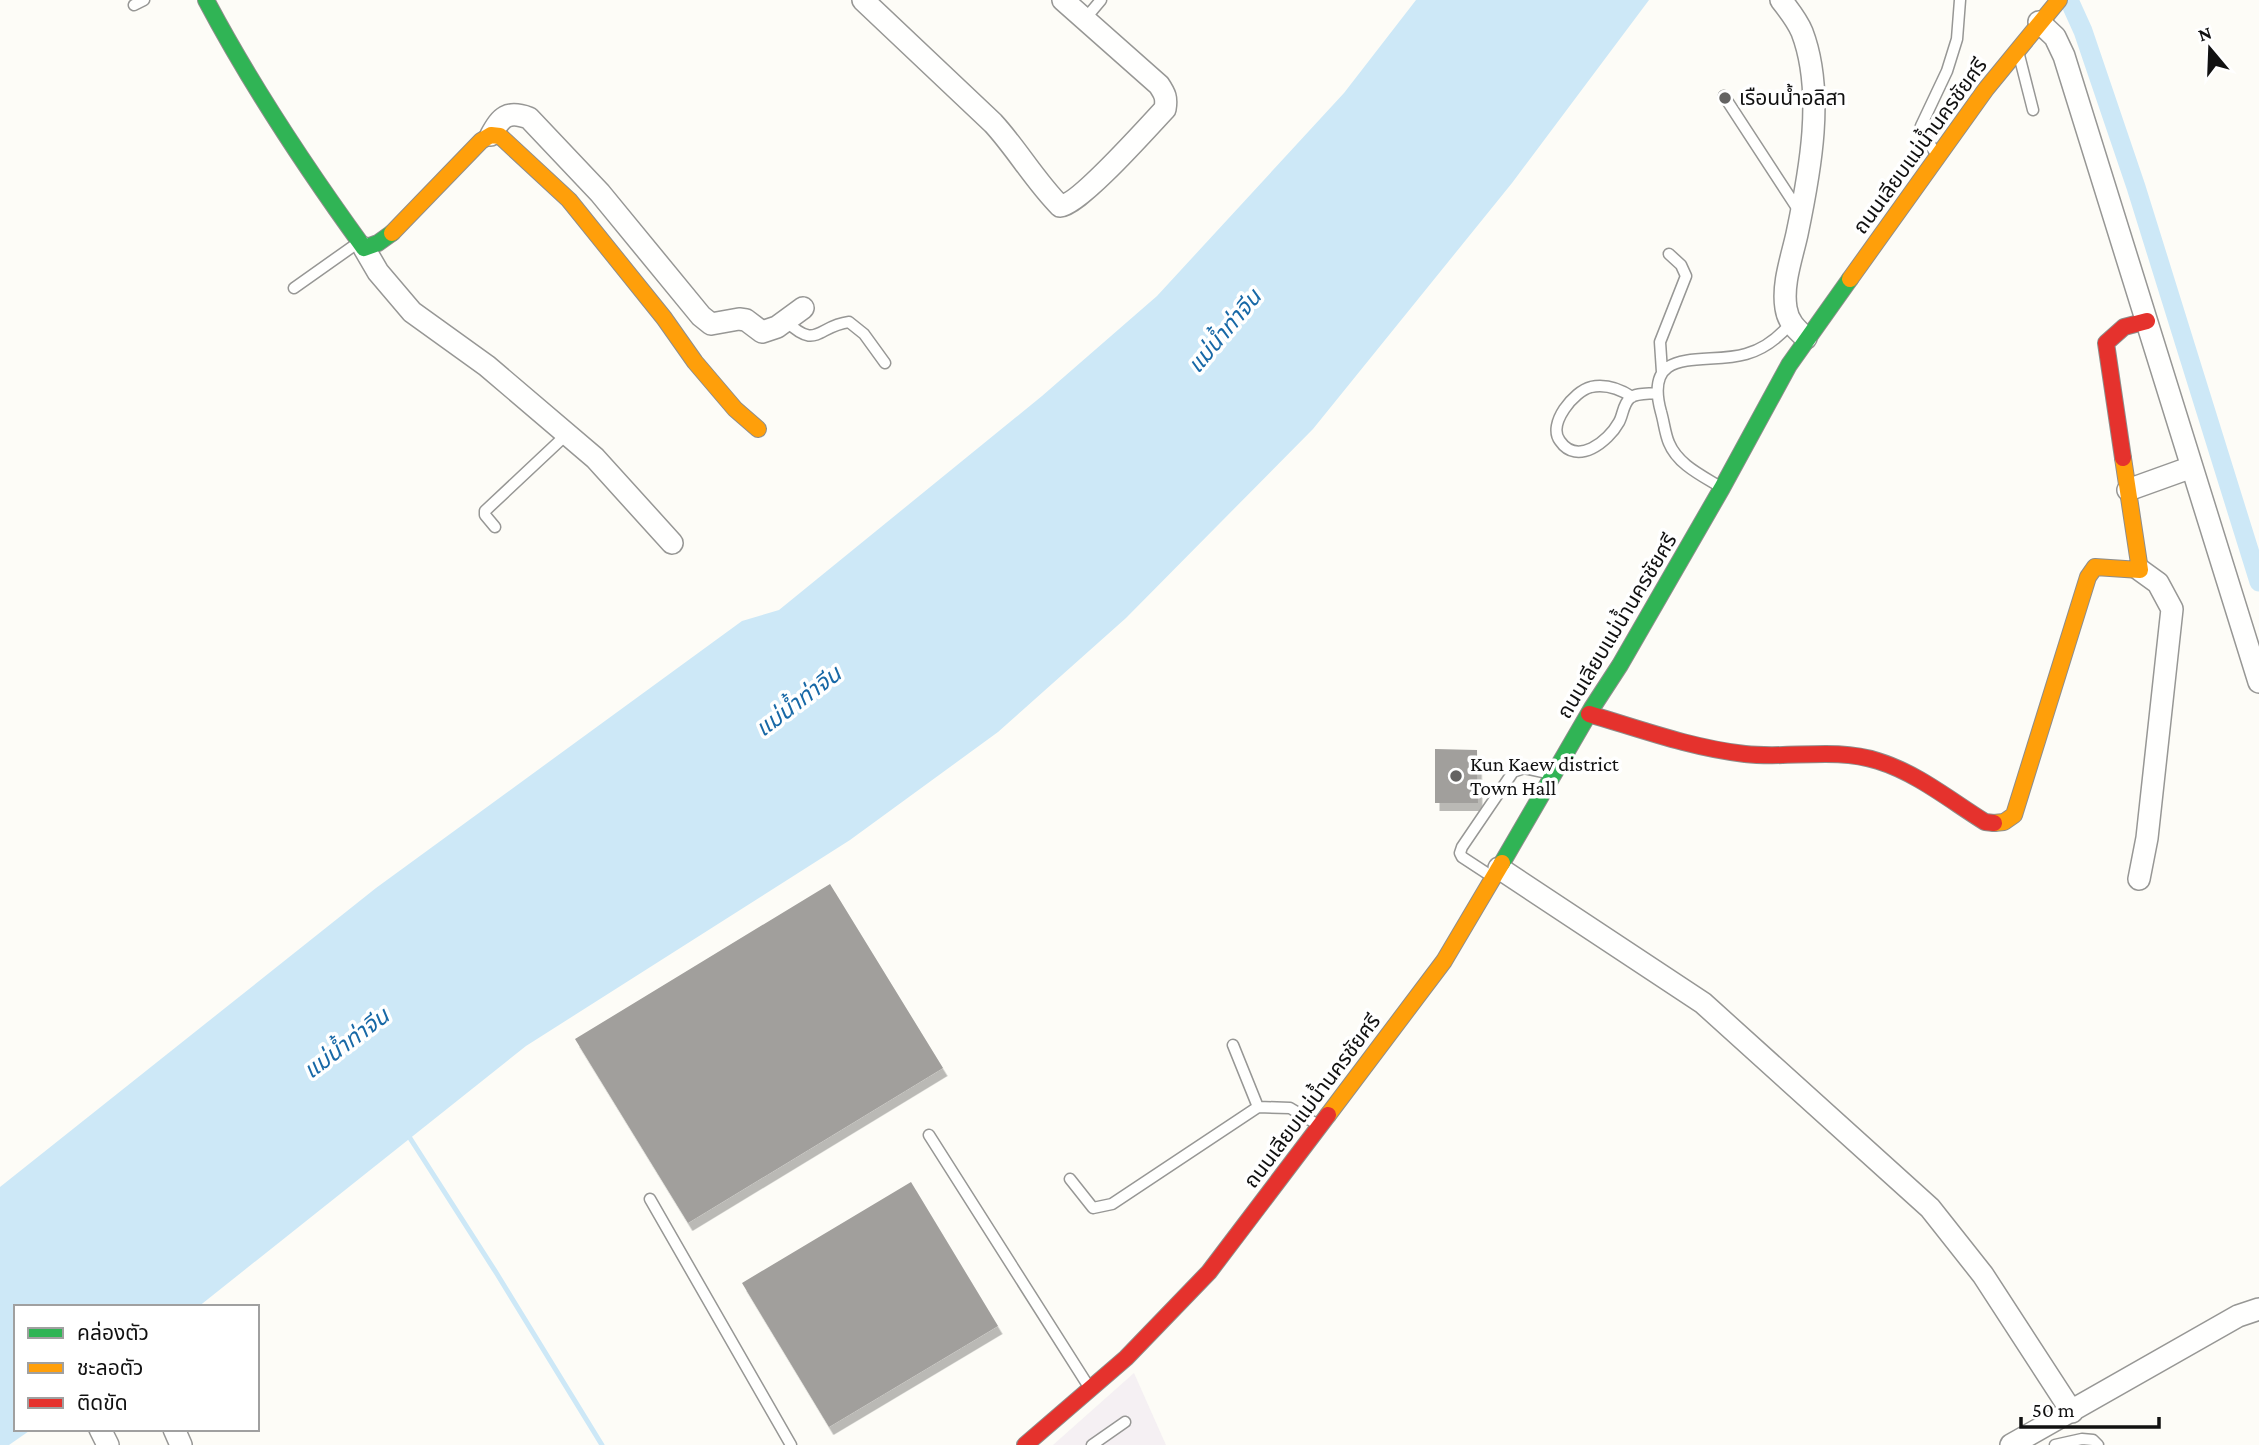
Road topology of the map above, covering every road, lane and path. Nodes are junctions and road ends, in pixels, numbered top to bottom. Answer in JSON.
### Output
{"nodes":[{"id":1,"x":206,"y":0,"type":"edge"},
{"id":2,"x":863,"y":0,"type":"edge"},
{"id":3,"x":1063,"y":0,"type":"edge"},
{"id":4,"x":1101,"y":0,"type":"edge"},
{"id":5,"x":1781,"y":0,"type":"edge"},
{"id":6,"x":1960,"y":0,"type":"edge"},
{"id":7,"x":2059,"y":0,"type":"edge"},
{"id":8,"x":1087,"y":17,"type":"junction"},
{"id":9,"x":2042,"y":19,"type":"junction"},
{"id":10,"x":2018,"y":49,"type":"junction"},
{"id":11,"x":1724,"y":96,"type":"dead end"},
{"id":12,"x":2033,"y":110,"type":"dead end"},
{"id":13,"x":491,"y":135,"type":"junction"},
{"id":14,"x":1937,"y":156,"type":"junction"},
{"id":15,"x":1801,"y":214,"type":"junction"},
{"id":16,"x":362,"y":245,"type":"junction"},
{"id":17,"x":1669,"y":254,"type":"dead end"},
{"id":18,"x":294,"y":288,"type":"dead end"},
{"id":19,"x":795,"y":314,"type":"joint"},
{"id":20,"x":2147,"y":321,"type":"junction"},
{"id":21,"x":1798,"y":331,"type":"junction"},
{"id":22,"x":885,"y":363,"type":"dead end"},
{"id":23,"x":1662,"y":372,"type":"junction"},
{"id":24,"x":1656,"y":393,"type":"junction"},
{"id":25,"x":1632,"y":397,"type":"junction"},
{"id":26,"x":758,"y":429,"type":"dead end"},
{"id":27,"x":567,"y":434,"type":"junction"},
{"id":28,"x":2192,"y":467,"type":"junction"},
{"id":29,"x":1722,"y":488,"type":"junction"},
{"id":30,"x":2128,"y":490,"type":"junction"},
{"id":31,"x":495,"y":527,"type":"dead end"},
{"id":32,"x":672,"y":543,"type":"dead end"},
{"id":33,"x":2140,"y":570,"type":"junction"},
{"id":34,"x":2259,"y":682,"type":"edge"},
{"id":35,"x":1589,"y":714,"type":"junction"},
{"id":36,"x":1555,"y":775,"type":"junction"},
{"id":37,"x":1496,"y":873,"type":"junction"},
{"id":38,"x":2139,"y":879,"type":"dead end"},
{"id":39,"x":1233,"y":1045,"type":"dead end"},
{"id":40,"x":1258,"y":1107,"type":"junction"},
{"id":41,"x":1321,"y":1126,"type":"junction"},
{"id":42,"x":929,"y":1135,"type":"dead end"},
{"id":43,"x":1070,"y":1180,"type":"dead end"},
{"id":44,"x":650,"y":1199,"type":"dead end"},
{"id":45,"x":2259,"y":1309,"type":"edge"},
{"id":46,"x":1090,"y":1389,"type":"junction"},
{"id":47,"x":2072,"y":1412,"type":"junction"},
{"id":48,"x":1125,"y":1422,"type":"dead end"},
{"id":49,"x":791,"y":1445,"type":"edge"},
{"id":50,"x":1025,"y":1445,"type":"edge"},
{"id":51,"x":1092,"y":1445,"type":"edge"},
{"id":52,"x":2011,"y":1445,"type":"edge"},
{"id":53,"x":2055,"y":1445,"type":"edge"},
{"id":54,"x":2098,"y":1445,"type":"edge"}],
"edges":[{"from":1,"to":16,"type":"street"},
{"from":2,"to":8,"type":"street"},
{"from":3,"to":8,"type":"street"},
{"from":4,"to":8,"type":"lane"},
{"from":5,"to":15,"type":"street"},
{"from":6,"to":14,"type":"lane"},
{"from":7,"to":9,"type":"street","name":"ถนนเลียบแม่น้ำนครชัยศรี"},
{"from":9,"to":10,"type":"street","name":"ถนนเลียบแม่น้ำนครชัยศรี"},
{"from":9,"to":20,"type":"street"},
{"from":10,"to":12,"type":"lane"},
{"from":10,"to":14,"type":"street","name":"ถนนเลียบแม่น้ำนครชัยศรี"},
{"from":11,"to":15,"type":"lane"},
{"from":13,"to":16,"type":"street"},
{"from":13,"to":19,"type":"street"},
{"from":13,"to":26,"type":"street"},
{"from":14,"to":21,"type":"street","name":"ถนนเลียบแม่น้ำนครชัยศรี"},
{"from":15,"to":21,"type":"street"},
{"from":16,"to":18,"type":"lane"},
{"from":16,"to":27,"type":"street"},
{"from":17,"to":23,"type":"lane"},
{"from":19,"to":22,"type":"lane"},
{"from":20,"to":28,"type":"street"},
{"from":20,"to":30,"type":"street"},
{"from":21,"to":23,"type":"lane"},
{"from":21,"to":29,"type":"street","name":"ถนนเลียบแม่น้ำนครชัยศรี"},
{"from":23,"to":24,"type":"lane"},
{"from":24,"to":25,"type":"lane"},
{"from":24,"to":29,"type":"lane"},
{"from":25,"to":25,"type":"lane"},
{"from":27,"to":31,"type":"lane"},
{"from":27,"to":32,"type":"street"},
{"from":28,"to":30,"type":"street"},
{"from":28,"to":34,"type":"street"},
{"from":29,"to":35,"type":"street","name":"ถนนเลียบแม่น้ำนครชัยศรี"},
{"from":30,"to":33,"type":"street"},
{"from":33,"to":35,"type":"street"},
{"from":33,"to":38,"type":"street"},
{"from":35,"to":36,"type":"street","name":"ถนนเลียบแม่น้ำนครชัยศรี"},
{"from":36,"to":37,"type":"street","name":"ถนนเลียบแม่น้ำนครชัยศรี"},
{"from":36,"to":37,"type":"lane"},
{"from":37,"to":41,"type":"street","name":"ถนนเลียบแม่น้ำนครชัยศรี"},
{"from":37,"to":47,"type":"street"},
{"from":39,"to":40,"type":"lane"},
{"from":40,"to":41,"type":"lane"},
{"from":40,"to":43,"type":"lane"},
{"from":41,"to":46,"type":"street","name":"ถนนเลียบแม่น้ำนครชัยศรี"},
{"from":42,"to":46,"type":"lane"},
{"from":44,"to":49,"type":"lane"},
{"from":45,"to":47,"type":"street"},
{"from":46,"to":50,"type":"street","name":"ถนนเลียบแม่น้ำนครชัยศรี"},
{"from":47,"to":52,"type":"street"},
{"from":48,"to":51,"type":"lane"},
{"from":53,"to":54,"type":"lane"}]}
